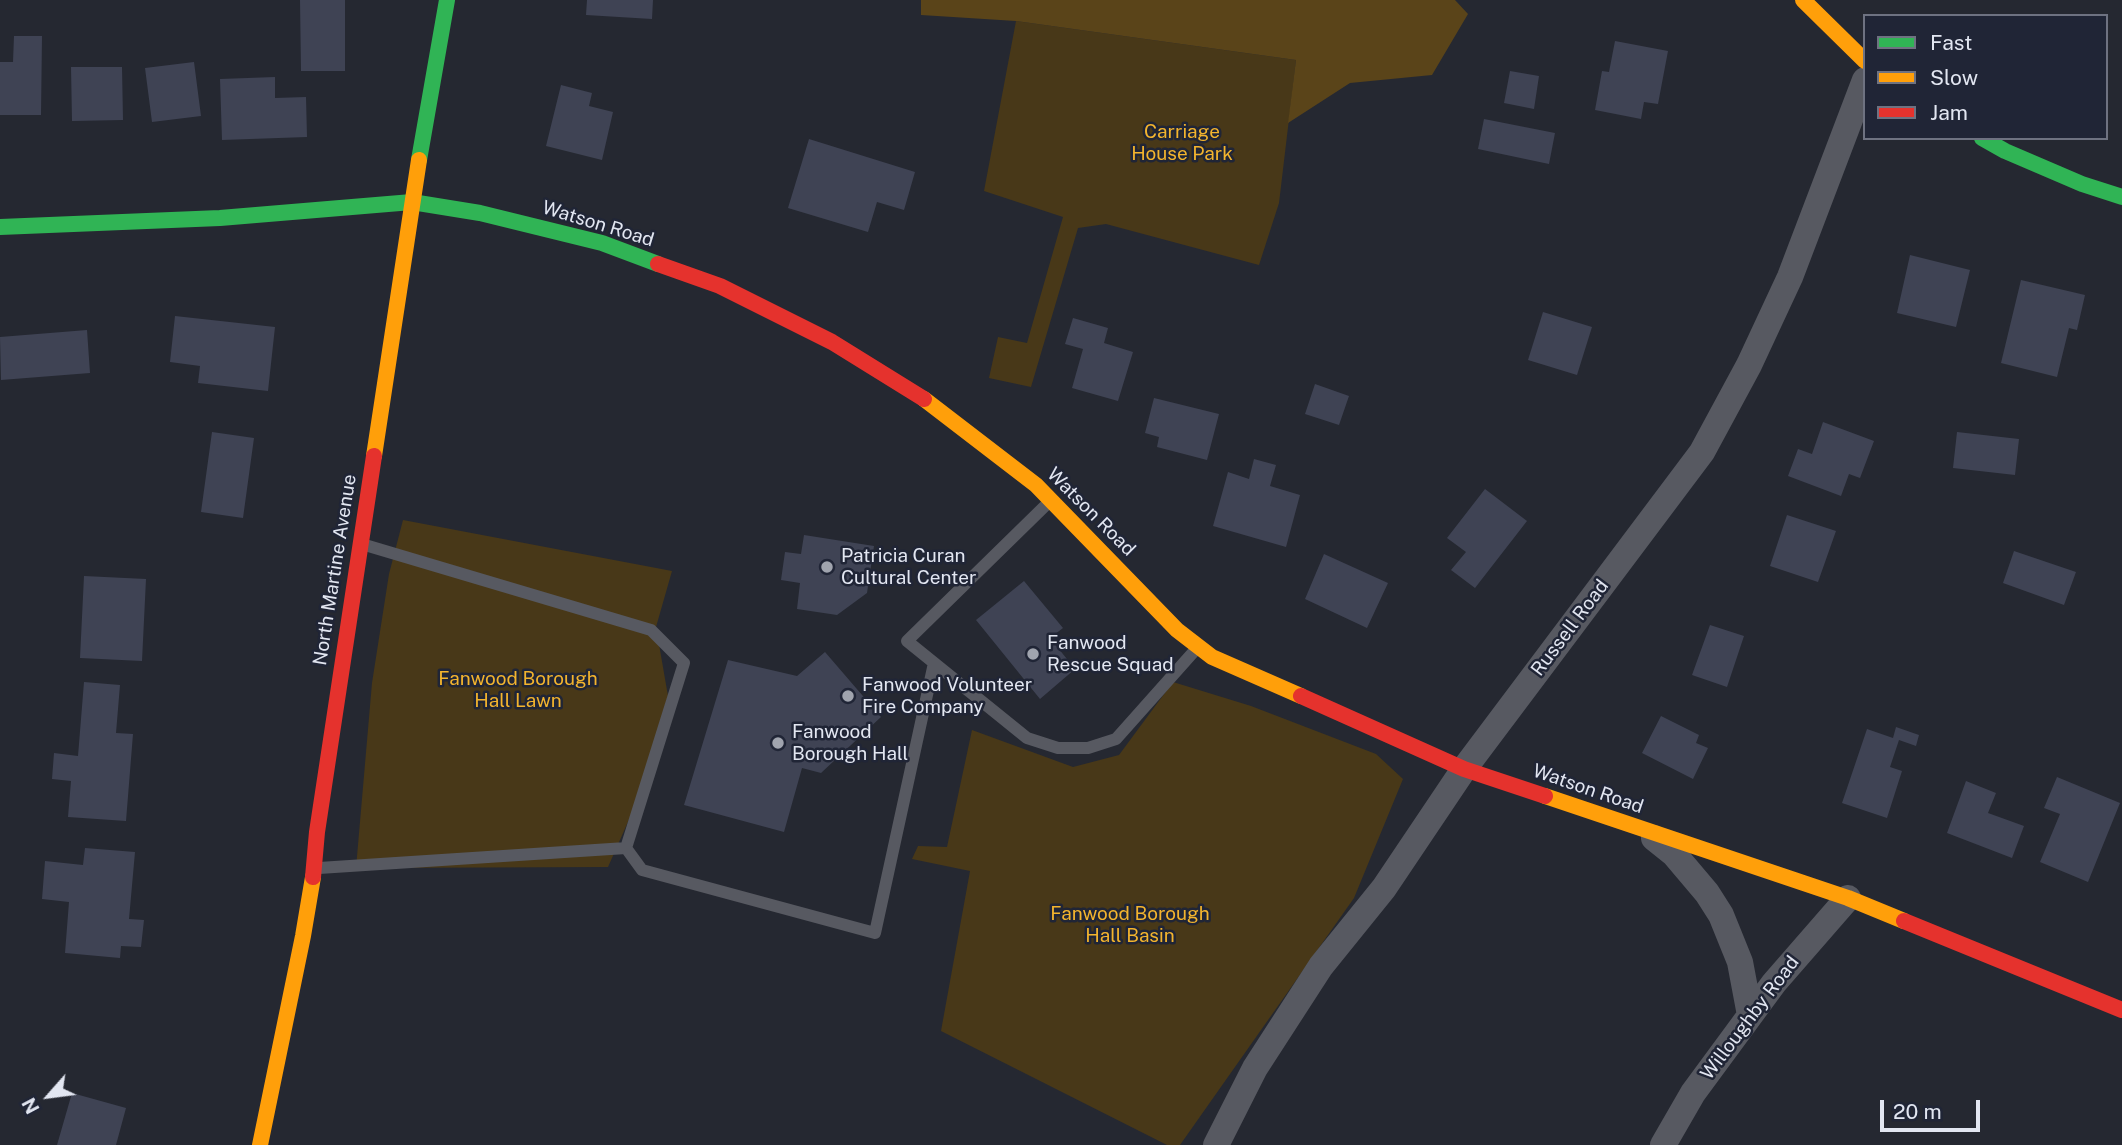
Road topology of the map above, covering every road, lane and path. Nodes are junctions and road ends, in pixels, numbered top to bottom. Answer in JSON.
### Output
{"nodes":[{"id":1,"x":447,"y":0,"type":"edge"},
{"id":2,"x":1803,"y":0,"type":"edge"},
{"id":3,"x":1863,"y":59,"type":"edge"},
{"id":4,"x":1863,"y":85,"type":"edge"},
{"id":5,"x":1986,"y":140,"type":"edge"},
{"id":6,"x":2122,"y":197,"type":"edge"},
{"id":7,"x":412,"y":202,"type":"junction"},
{"id":8,"x":0,"y":227,"type":"edge"},
{"id":9,"x":1051,"y":500,"type":"junction"},
{"id":10,"x":360,"y":544,"type":"junction"},
{"id":11,"x":1199,"y":646,"type":"junction"},
{"id":12,"x":934,"y":663,"type":"junction"},
{"id":13,"x":1464,"y":769,"type":"junction"},
{"id":14,"x":1643,"y":829,"type":"junction"},
{"id":15,"x":626,"y":848,"type":"junction"},
{"id":16,"x":314,"y":869,"type":"junction"},
{"id":17,"x":1848,"y":898,"type":"junction"},
{"id":18,"x":2122,"y":1010,"type":"edge"},
{"id":19,"x":1750,"y":1015,"type":"junction"},
{"id":20,"x":260,"y":1145,"type":"edge"},
{"id":21,"x":1216,"y":1145,"type":"edge"},
{"id":22,"x":1663,"y":1145,"type":"edge"}],
"edges":[{"from":1,"to":7,"type":"street","name":"North Martine Avenue"},
{"from":2,"to":3,"type":"street"},
{"from":4,"to":13,"type":"street","name":"Russell Road"},
{"from":5,"to":6,"type":"street"},
{"from":7,"to":8,"type":"street","name":"Watson Road"},
{"from":7,"to":9,"type":"street","name":"Watson Road"},
{"from":7,"to":10,"type":"street","name":"North Martine Avenue"},
{"from":9,"to":11,"type":"street","name":"Watson Road"},
{"from":9,"to":12,"type":"lane"},
{"from":10,"to":15,"type":"lane"},
{"from":10,"to":16,"type":"street","name":"North Martine Avenue"},
{"from":11,"to":12,"type":"lane"},
{"from":11,"to":13,"type":"street","name":"Watson Road"},
{"from":12,"to":15,"type":"lane"},
{"from":13,"to":14,"type":"street","name":"Watson Road"},
{"from":13,"to":21,"type":"street","name":"Russell Road"},
{"from":14,"to":17,"type":"street","name":"Watson Road"},
{"from":14,"to":19,"type":"street"},
{"from":15,"to":16,"type":"lane"},
{"from":16,"to":20,"type":"street","name":"North Martine Avenue"},
{"from":17,"to":18,"type":"street","name":"Watson Road"},
{"from":17,"to":19,"type":"street","name":"Willoughby Road"},
{"from":19,"to":22,"type":"street","name":"Willoughby Road"}]}
